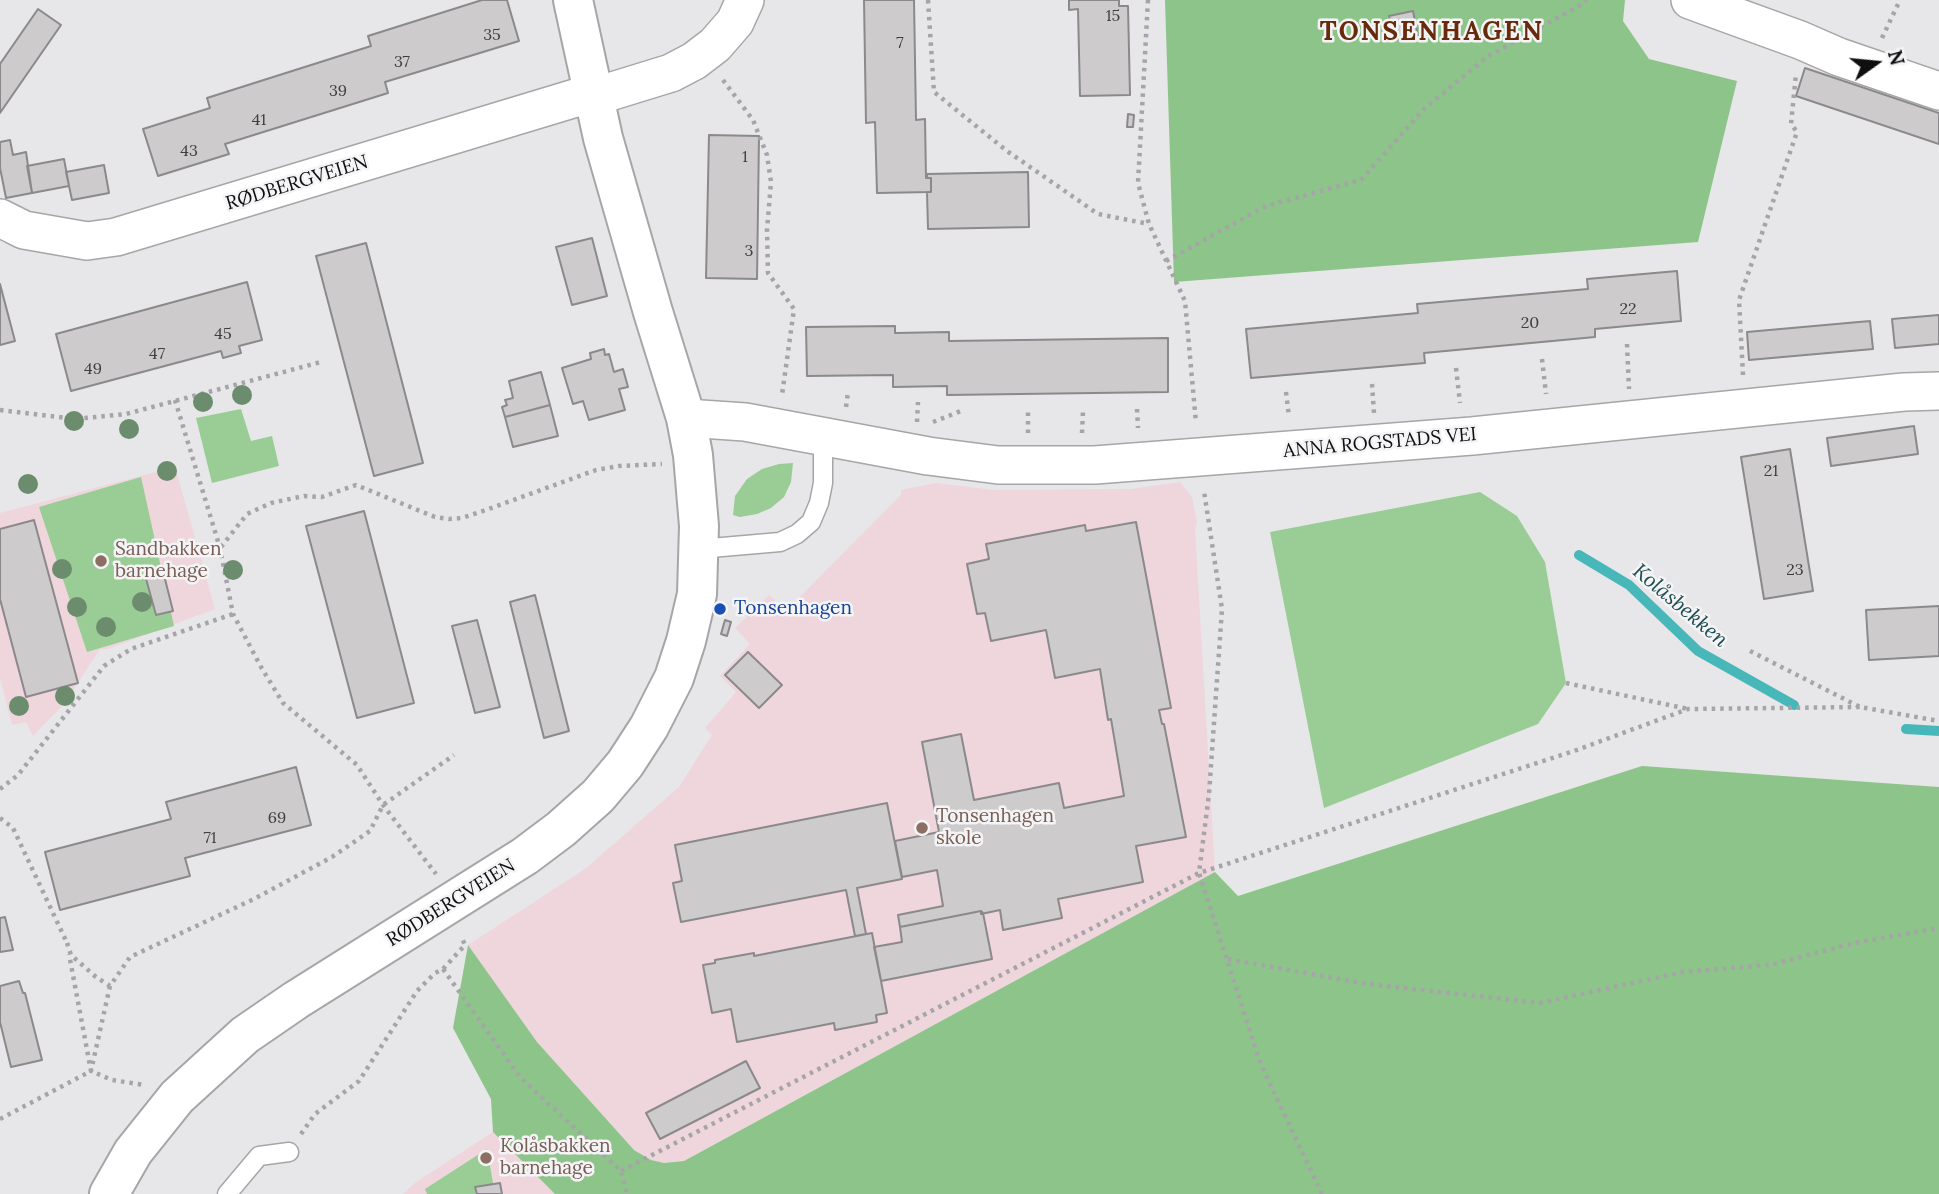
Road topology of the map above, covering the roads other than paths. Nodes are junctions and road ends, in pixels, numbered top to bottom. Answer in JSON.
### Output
{"nodes":[{"id":1,"x":573,"y":0,"type":"edge"},
{"id":2,"x":745,"y":0,"type":"edge"},
{"id":3,"x":1690,"y":0,"type":"edge"},
{"id":4,"x":1939,"y":91,"type":"edge"},
{"id":5,"x":592,"y":95,"type":"junction"},
{"id":6,"x":0,"y":218,"type":"edge"},
{"id":7,"x":1939,"y":391,"type":"edge"},
{"id":8,"x":686,"y":418,"type":"junction"},
{"id":9,"x":834,"y":425,"type":"junction"},
{"id":10,"x":699,"y":549,"type":"junction"},
{"id":11,"x":289,"y":1152,"type":"road end"},
{"id":12,"x":109,"y":1194,"type":"edge"},
{"id":13,"x":227,"y":1194,"type":"edge"}],
"edges":[{"from":1,"to":5,"type":"street","name":"RØDBERGVEIEN"},
{"from":2,"to":5,"type":"street"},
{"from":3,"to":4,"type":"street"},
{"from":5,"to":6,"type":"street","name":"RØDBERGVEIEN"},
{"from":5,"to":8,"type":"street","name":"RØDBERGVEIEN"},
{"from":7,"to":9,"type":"street","name":"ANNA ROGSTADS VEI"},
{"from":8,"to":9,"type":"street","name":"ANNA ROGSTADS VEI"},
{"from":8,"to":10,"type":"street","name":"RØDBERGVEIEN"},
{"from":9,"to":10,"type":"lane"},
{"from":10,"to":12,"type":"street","name":"RØDBERGVEIEN"},
{"from":11,"to":13,"type":"lane"}]}
